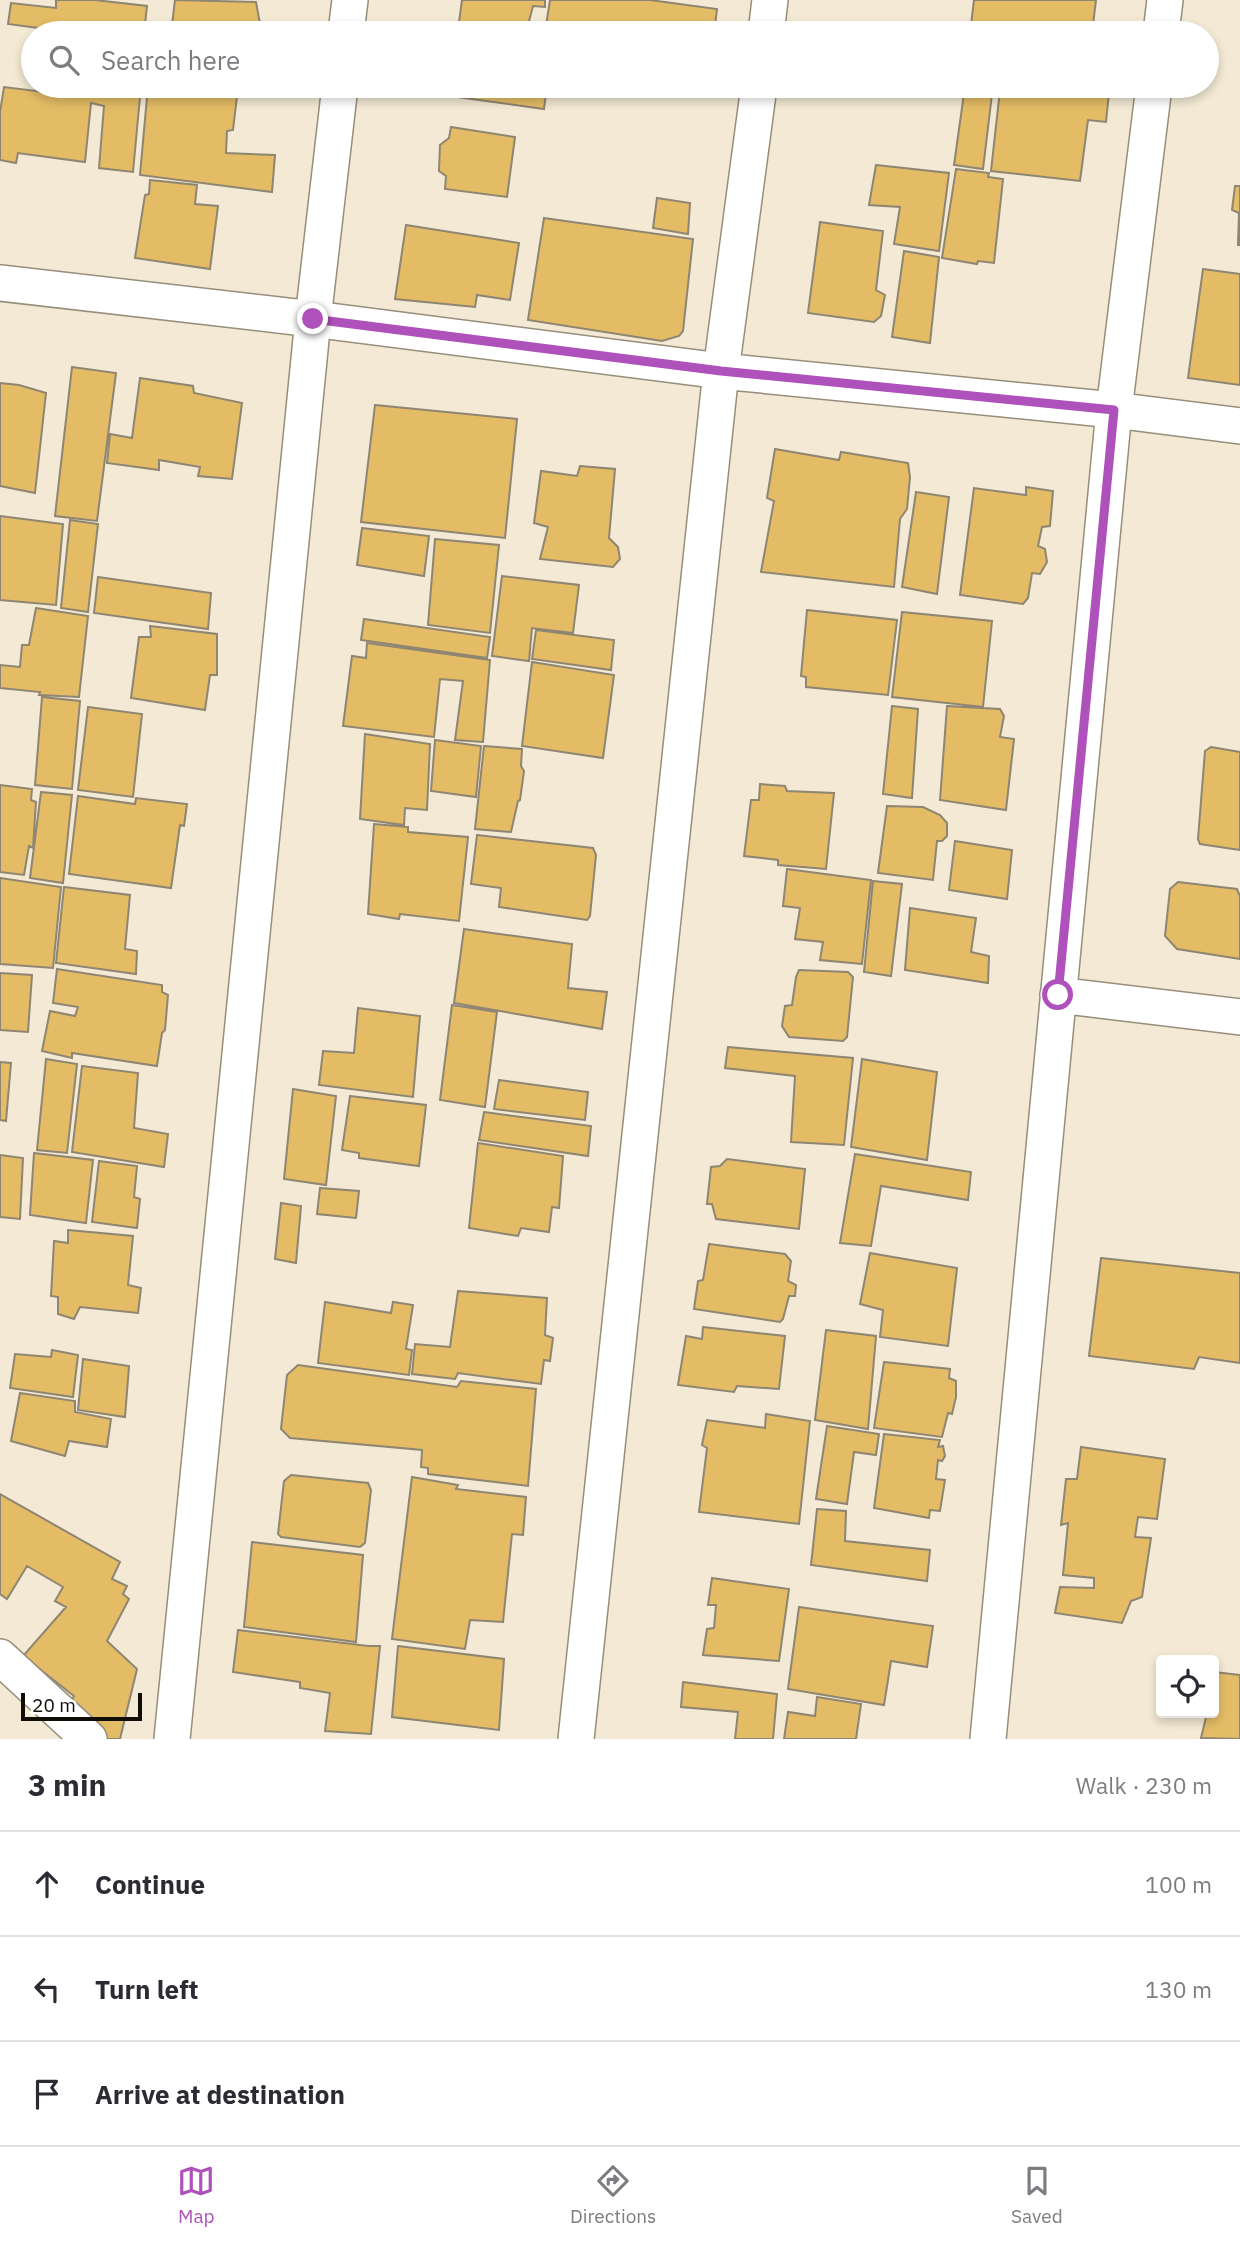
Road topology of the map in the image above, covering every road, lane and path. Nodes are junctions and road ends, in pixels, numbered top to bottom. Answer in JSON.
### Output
{"nodes":[{"id":1,"x":350,"y":0,"type":"edge"},
{"id":2,"x":770,"y":0,"type":"edge"},
{"id":3,"x":1165,"y":0,"type":"edge"},
{"id":4,"x":347,"y":21,"type":"edge"},
{"id":5,"x":767,"y":21,"type":"edge"},
{"id":6,"x":1162,"y":21,"type":"edge"},
{"id":7,"x":339,"y":98,"type":"edge"},
{"id":8,"x":757,"y":98,"type":"edge"},
{"id":9,"x":1153,"y":98,"type":"edge"},
{"id":10,"x":0,"y":283,"type":"edge"},
{"id":11,"x":313,"y":319,"type":"junction"},
{"id":12,"x":721,"y":371,"type":"junction"},
{"id":13,"x":1114,"y":410,"type":"junction"},
{"id":14,"x":1240,"y":426,"type":"edge"},
{"id":15,"x":1058,"y":995,"type":"junction"},
{"id":16,"x":1240,"y":1017,"type":"edge"},
{"id":17,"x":0,"y":1657,"type":"edge"},
{"id":18,"x":89,"y":1739,"type":"edge"},
{"id":19,"x":172,"y":1739,"type":"edge"},
{"id":20,"x":576,"y":1739,"type":"edge"},
{"id":21,"x":988,"y":1739,"type":"edge"}],
"edges":[{"from":1,"to":4,"type":"street"},
{"from":2,"to":5,"type":"street"},
{"from":3,"to":6,"type":"street"},
{"from":7,"to":11,"type":"street"},
{"from":8,"to":12,"type":"street"},
{"from":9,"to":13,"type":"street"},
{"from":10,"to":11,"type":"street"},
{"from":11,"to":12,"type":"street"},
{"from":11,"to":19,"type":"street"},
{"from":12,"to":13,"type":"street"},
{"from":12,"to":20,"type":"street"},
{"from":13,"to":14,"type":"street"},
{"from":13,"to":15,"type":"street"},
{"from":15,"to":16,"type":"street"},
{"from":15,"to":21,"type":"street"},
{"from":17,"to":18,"type":"street"}]}
